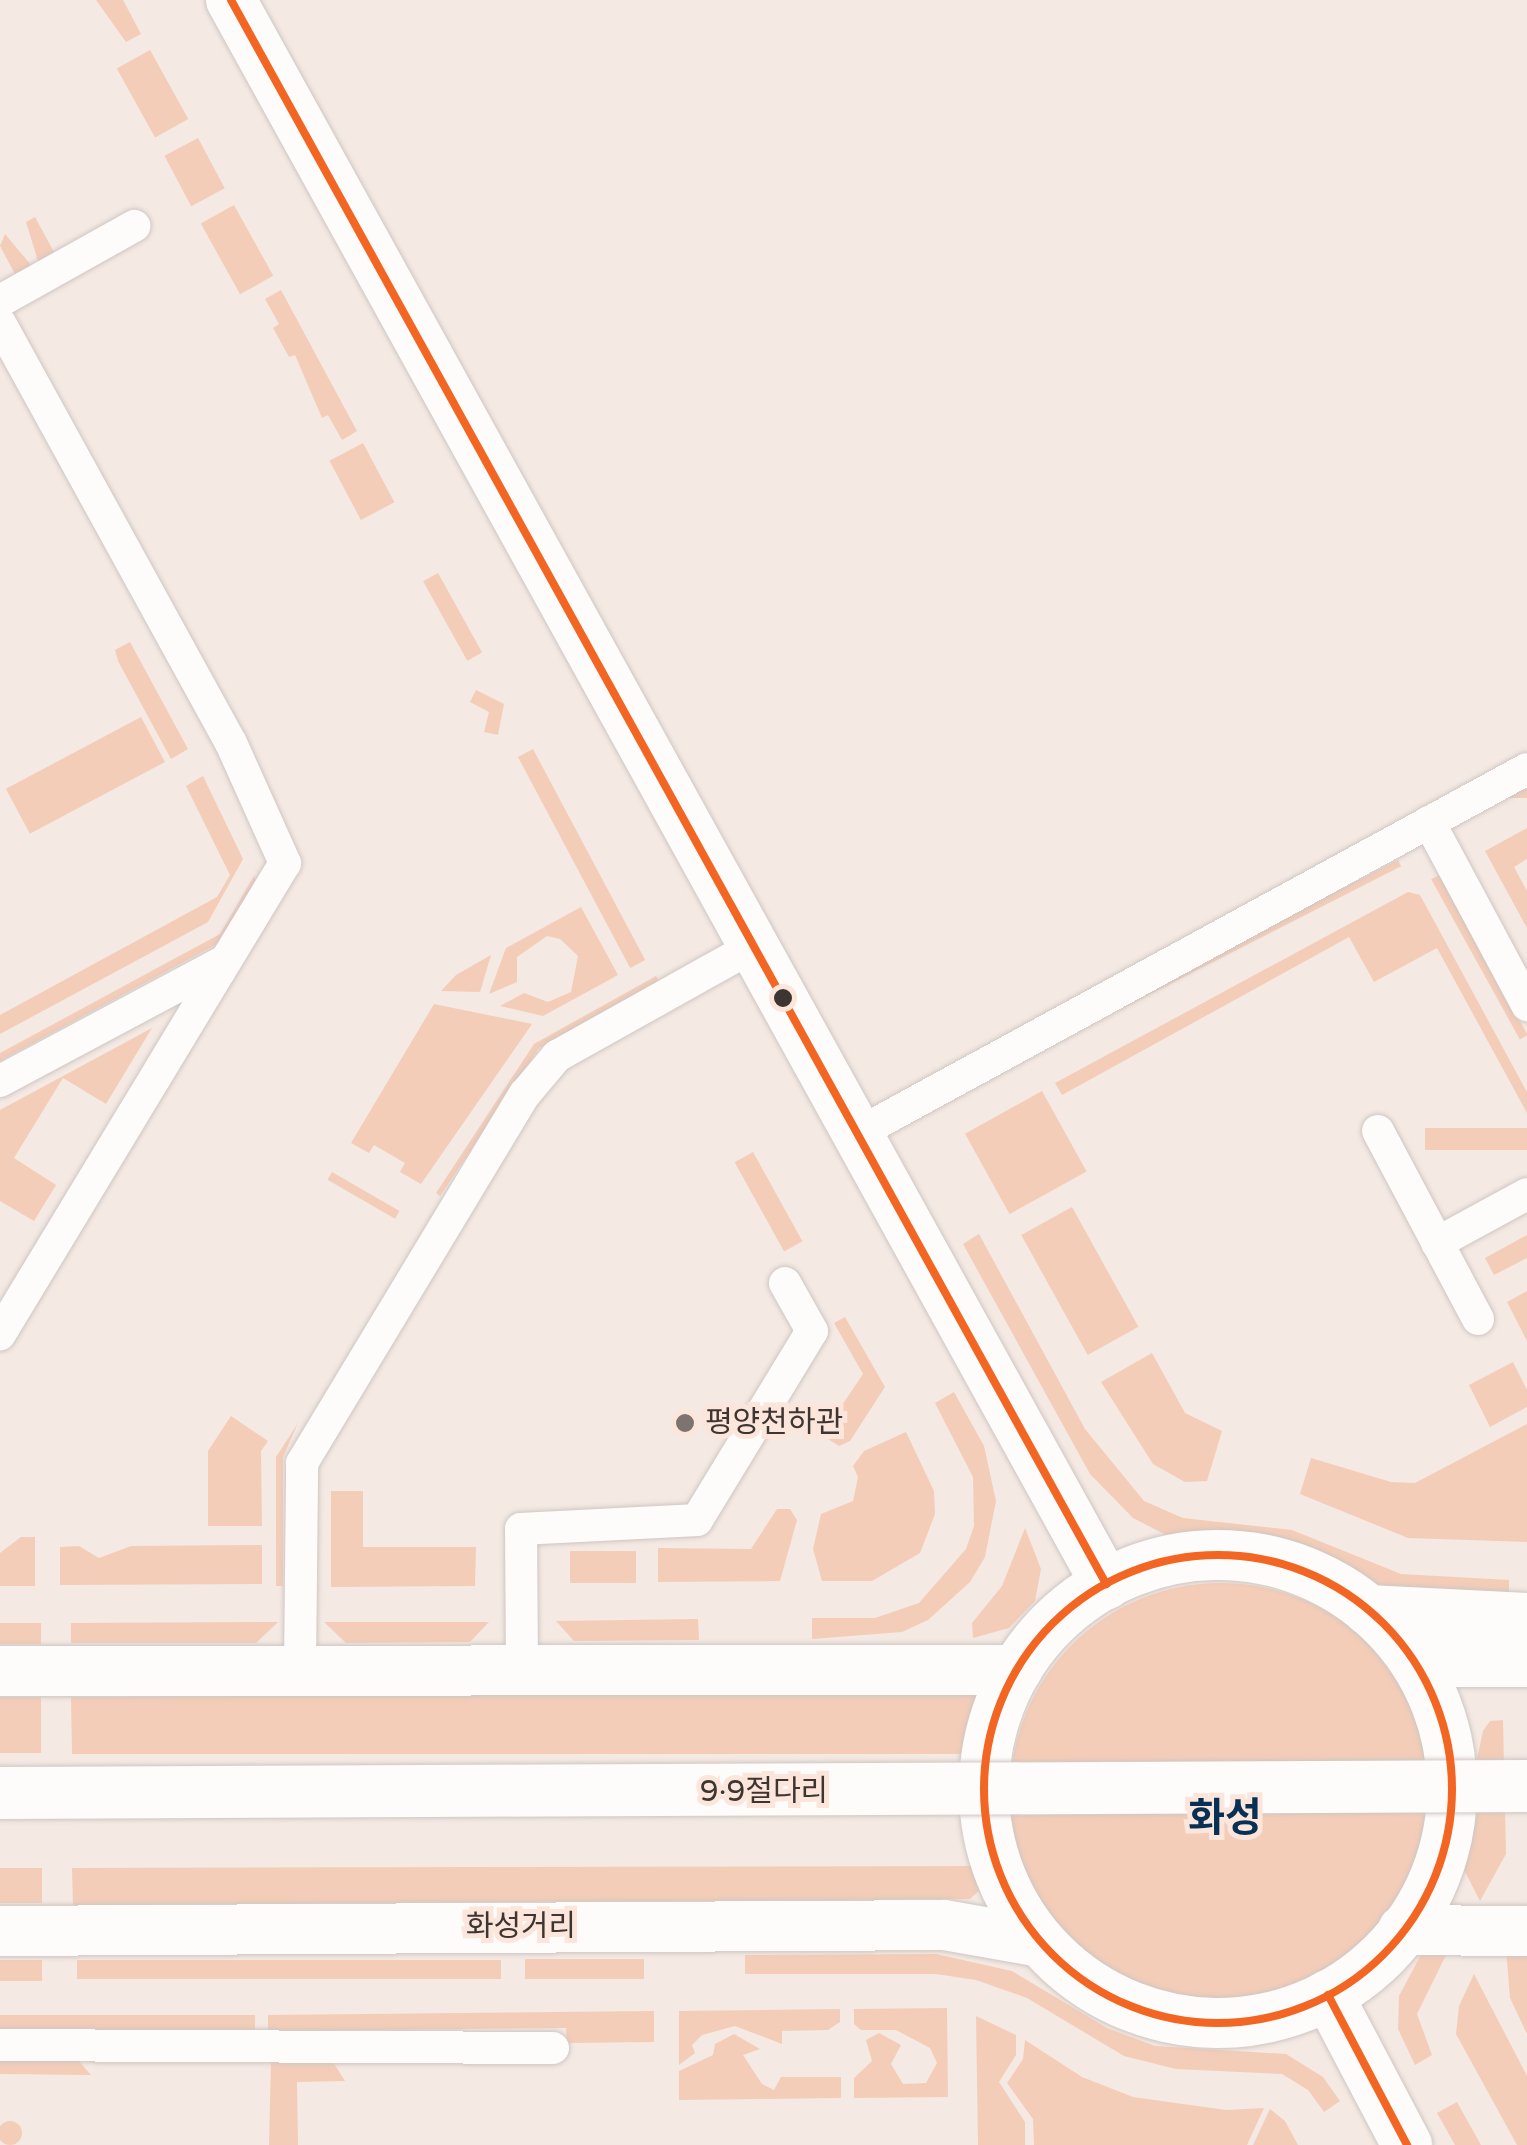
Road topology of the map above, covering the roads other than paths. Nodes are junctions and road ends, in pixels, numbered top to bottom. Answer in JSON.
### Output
{"nodes":[{"id":1,"x":231,"y":0,"type":"edge"},
{"id":2,"x":134,"y":226,"type":"dead end"},
{"id":3,"x":0,"y":302,"type":"edge"},
{"id":4,"x":0,"y":323,"type":"edge"},
{"id":5,"x":1527,"y":769,"type":"edge"},
{"id":6,"x":1429,"y":822,"type":"junction"},
{"id":7,"x":752,"y":947,"type":"junction"},
{"id":8,"x":228,"y":960,"type":"junction"},
{"id":9,"x":1527,"y":1004,"type":"edge"},
{"id":10,"x":0,"y":1081,"type":"edge"},
{"id":11,"x":1378,"y":1132,"type":"dead end"},
{"id":12,"x":855,"y":1135,"type":"junction"},
{"id":13,"x":1527,"y":1194,"type":"edge"},
{"id":14,"x":1437,"y":1243,"type":"junction"},
{"id":15,"x":784,"y":1283,"type":"dead end"},
{"id":16,"x":1478,"y":1319,"type":"dead end"},
{"id":17,"x":0,"y":1334,"type":"edge"},
{"id":18,"x":1106,"y":1584,"type":"junction"},
{"id":19,"x":1368,"y":1610,"type":"junction"},
{"id":20,"x":1527,"y":1618,"type":"edge"},
{"id":21,"x":1415,"y":1662,"type":"junction"},
{"id":22,"x":1527,"y":1662,"type":"edge"},
{"id":23,"x":522,"y":1668,"type":"junction"},
{"id":24,"x":300,"y":1669,"type":"junction"},
{"id":25,"x":1016,"y":1670,"type":"junction"},
{"id":26,"x":0,"y":1671,"type":"edge"},
{"id":27,"x":1527,"y":1692,"type":"edge"},
{"id":28,"x":1444,"y":1722,"type":"junction"},
{"id":29,"x":1527,"y":1786,"type":"edge"},
{"id":30,"x":0,"y":1793,"type":"edge"},
{"id":31,"x":1527,"y":1823,"type":"edge"},
{"id":32,"x":0,"y":1826,"type":"edge"},
{"id":33,"x":1403,"y":1930,"type":"junction"},
{"id":34,"x":0,"y":1931,"type":"edge"},
{"id":35,"x":1527,"y":1931,"type":"edge"},
{"id":36,"x":1040,"y":1942,"type":"junction"},
{"id":37,"x":1328,"y":1995,"type":"junction"},
{"id":38,"x":0,"y":2045,"type":"edge"},
{"id":39,"x":553,"y":2048,"type":"dead end"},
{"id":40,"x":1407,"y":2145,"type":"edge"}],
"edges":[{"from":1,"to":7,"type":"main road"},
{"from":2,"to":3,"type":"street"},
{"from":4,"to":8,"type":"street"},
{"from":5,"to":6,"type":"street"},
{"from":6,"to":9,"type":"street"},
{"from":6,"to":12,"type":"street"},
{"from":7,"to":12,"type":"main road"},
{"from":7,"to":24,"type":"street"},
{"from":8,"to":10,"type":"street"},
{"from":8,"to":17,"type":"street"},
{"from":11,"to":14,"type":"street"},
{"from":12,"to":18,"type":"main road"},
{"from":13,"to":14,"type":"street"},
{"from":14,"to":16,"type":"street"},
{"from":15,"to":23,"type":"street"},
{"from":18,"to":19,"type":"main road"},
{"from":18,"to":25,"type":"main road"},
{"from":19,"to":20,"type":"main road"},
{"from":19,"to":21,"type":"main road"},
{"from":21,"to":22,"type":"main road"},
{"from":21,"to":28,"type":"main road"},
{"from":23,"to":24,"type":"main road"},
{"from":23,"to":25,"type":"main road"},
{"from":24,"to":26,"type":"main road"},
{"from":25,"to":36,"type":"main road"},
{"from":27,"to":28,"type":"main road"},
{"from":28,"to":33,"type":"main road"},
{"from":29,"to":30,"type":"highway","name":"9·9절다리","bridge":true},
{"from":31,"to":32,"type":"highway","name":"9·9절다리"},
{"from":33,"to":35,"type":"main road"},
{"from":33,"to":37,"type":"main road"},
{"from":34,"to":36,"type":"main road","name":"화성거리"},
{"from":36,"to":37,"type":"main road"},
{"from":37,"to":40,"type":"main road"},
{"from":38,"to":39,"type":"street"}]}
